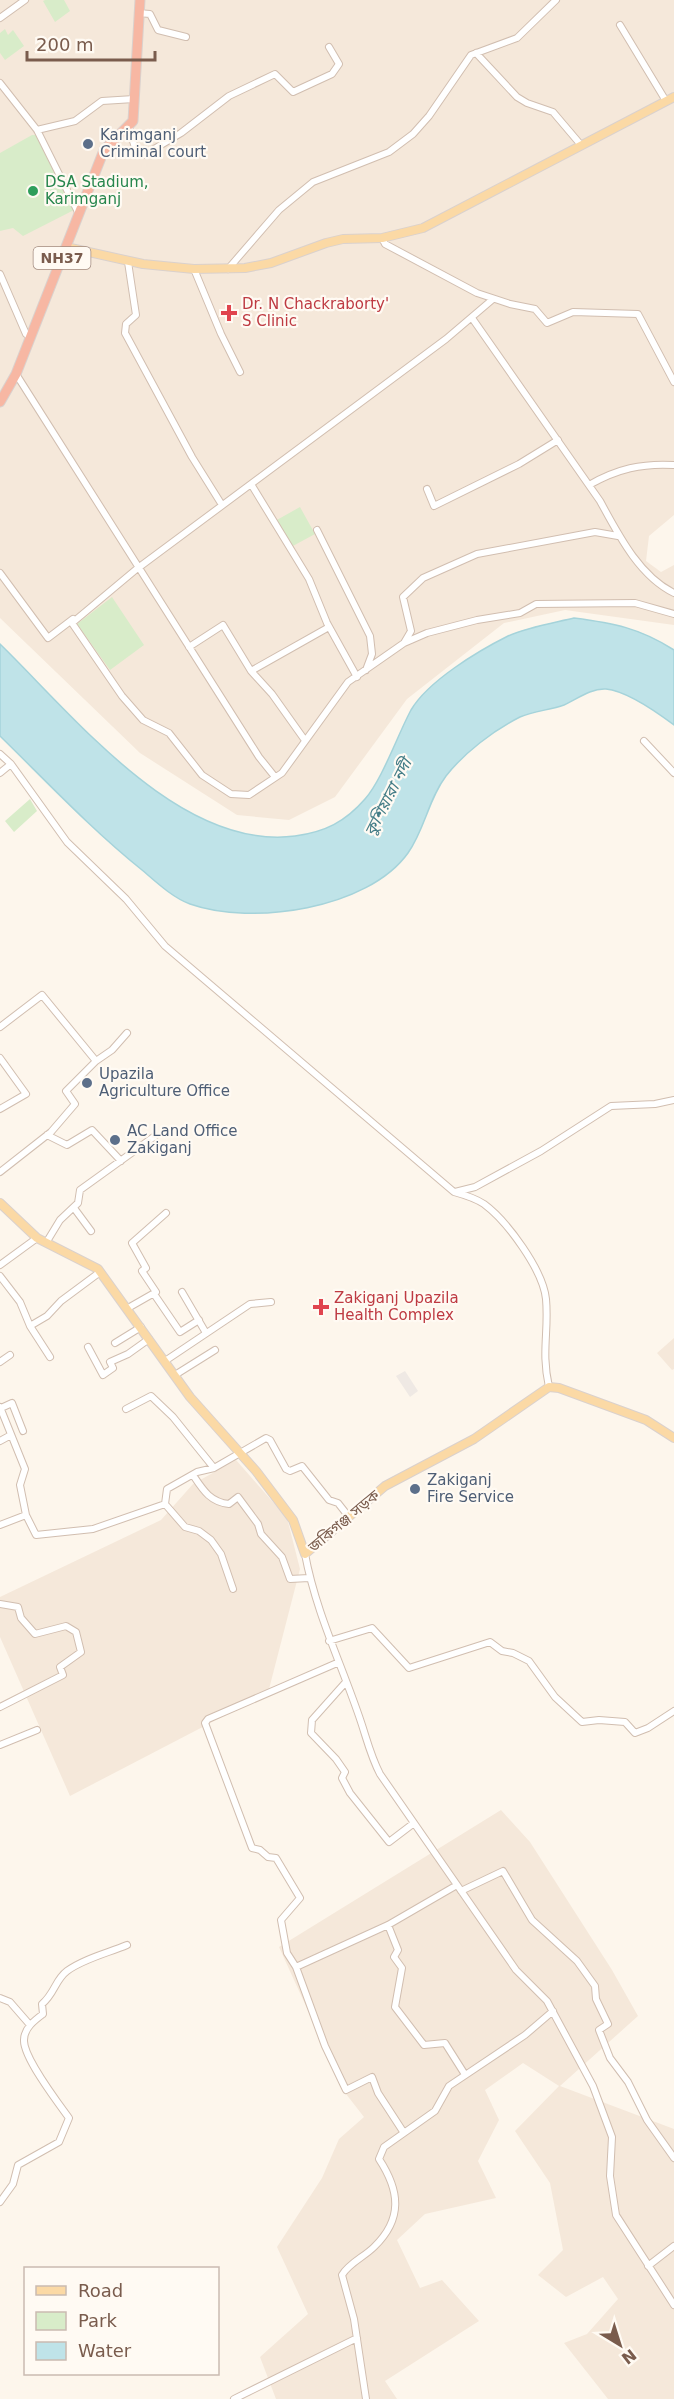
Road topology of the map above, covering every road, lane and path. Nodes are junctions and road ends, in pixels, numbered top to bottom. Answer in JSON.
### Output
{"nodes":[{"id":1,"x":25,"y":0,"type":"edge"},
{"id":2,"x":140,"y":0,"type":"edge"},
{"id":3,"x":556,"y":0,"type":"edge"},
{"id":4,"x":138,"y":13,"type":"junction"},
{"id":5,"x":0,"y":18,"type":"edge"},
{"id":6,"x":620,"y":25,"type":"dead end"},
{"id":7,"x":186,"y":37,"type":"dead end"},
{"id":8,"x":329,"y":47,"type":"dead end"},
{"id":9,"x":476,"y":53,"type":"junction"},
{"id":10,"x":0,"y":83,"type":"edge"},
{"id":11,"x":674,"y":97,"type":"edge"},
{"id":12,"x":134,"y":99,"type":"junction"},
{"id":13,"x":666,"y":101,"type":"junction"},
{"id":14,"x":129,"y":127,"type":"junction"},
{"id":15,"x":37,"y":130,"type":"junction"},
{"id":16,"x":581,"y":145,"type":"junction"},
{"id":17,"x":79,"y":214,"type":"junction"},
{"id":18,"x":381,"y":238,"type":"junction"},
{"id":19,"x":66,"y":247,"type":"junction"},
{"id":20,"x":128,"y":262,"type":"junction"},
{"id":21,"x":195,"y":269,"type":"junction"},
{"id":22,"x":228,"y":269,"type":"junction"},
{"id":23,"x":1,"y":279,"type":"edge"},
{"id":24,"x":493,"y":299,"type":"junction"},
{"id":25,"x":472,"y":318,"type":"junction"},
{"id":26,"x":29,"y":336,"type":"junction"},
{"id":27,"x":240,"y":372,"type":"dead end"},
{"id":28,"x":15,"y":375,"type":"junction"},
{"id":29,"x":674,"y":382,"type":"edge"},
{"id":30,"x":0,"y":402,"type":"edge"},
{"id":31,"x":558,"y":440,"type":"junction"},
{"id":32,"x":674,"y":465,"type":"edge"},
{"id":33,"x":251,"y":484,"type":"junction"},
{"id":34,"x":589,"y":485,"type":"junction"},
{"id":35,"x":427,"y":489,"type":"dead end"},
{"id":36,"x":222,"y":505,"type":"junction"},
{"id":37,"x":317,"y":530,"type":"dead end"},
{"id":38,"x":618,"y":536,"type":"junction"},
{"id":39,"x":139,"y":567,"type":"junction"},
{"id":40,"x":0,"y":573,"type":"edge"},
{"id":41,"x":674,"y":593,"type":"edge"},
{"id":42,"x":674,"y":614,"type":"edge"},
{"id":43,"x":329,"y":627,"type":"junction"},
{"id":44,"x":404,"y":643,"type":"junction"},
{"id":45,"x":189,"y":646,"type":"junction"},
{"id":46,"x":251,"y":671,"type":"junction"},
{"id":47,"x":366,"y":671,"type":"junction"},
{"id":48,"x":357,"y":677,"type":"junction"},
{"id":49,"x":304,"y":739,"type":"junction"},
{"id":50,"x":644,"y":741,"type":"dead end"},
{"id":51,"x":0,"y":754,"type":"edge"},
{"id":52,"x":11,"y":764,"type":"junction"},
{"id":53,"x":0,"y":773,"type":"edge"},
{"id":54,"x":674,"y":773,"type":"edge"},
{"id":55,"x":275,"y":777,"type":"junction"},
{"id":56,"x":0,"y":1027,"type":"edge"},
{"id":57,"x":127,"y":1033,"type":"dead end"},
{"id":58,"x":0,"y":1058,"type":"edge"},
{"id":59,"x":96,"y":1061,"type":"junction"},
{"id":60,"x":674,"y":1100,"type":"edge"},
{"id":61,"x":0,"y":1109,"type":"edge"},
{"id":62,"x":47,"y":1135,"type":"junction"},
{"id":63,"x":155,"y":1136,"type":"dead end"},
{"id":64,"x":121,"y":1161,"type":"junction"},
{"id":65,"x":0,"y":1172,"type":"edge"},
{"id":66,"x":454,"y":1192,"type":"junction"},
{"id":67,"x":0,"y":1203,"type":"edge"},
{"id":68,"x":74,"y":1208,"type":"junction"},
{"id":69,"x":166,"y":1213,"type":"dead end"},
{"id":70,"x":91,"y":1231,"type":"dead end"},
{"id":71,"x":37,"y":1238,"type":"junction"},
{"id":72,"x":46,"y":1243,"type":"junction"},
{"id":73,"x":0,"y":1266,"type":"edge"},
{"id":74,"x":100,"y":1272,"type":"junction"},
{"id":75,"x":0,"y":1276,"type":"edge"},
{"id":76,"x":182,"y":1292,"type":"dead end"},
{"id":77,"x":154,"y":1294,"type":"junction"},
{"id":78,"x":271,"y":1302,"type":"dead end"},
{"id":79,"x":128,"y":1308,"type":"junction"},
{"id":80,"x":199,"y":1320,"type":"junction"},
{"id":81,"x":30,"y":1326,"type":"junction"},
{"id":82,"x":141,"y":1327,"type":"junction"},
{"id":83,"x":206,"y":1333,"type":"junction"},
{"id":84,"x":149,"y":1339,"type":"junction"},
{"id":85,"x":115,"y":1343,"type":"dead end"},
{"id":86,"x":88,"y":1347,"type":"dead end"},
{"id":87,"x":215,"y":1350,"type":"dead end"},
{"id":88,"x":10,"y":1355,"type":"dead end"},
{"id":89,"x":50,"y":1357,"type":"dead end"},
{"id":90,"x":165,"y":1361,"type":"junction"},
{"id":91,"x":0,"y":1362,"type":"edge"},
{"id":92,"x":175,"y":1375,"type":"junction"},
{"id":93,"x":549,"y":1387,"type":"junction"},
{"id":94,"x":0,"y":1407,"type":"edge"},
{"id":95,"x":126,"y":1409,"type":"dead end"},
{"id":96,"x":23,"y":1431,"type":"dead end"},
{"id":97,"x":11,"y":1435,"type":"junction"},
{"id":98,"x":674,"y":1438,"type":"edge"},
{"id":99,"x":0,"y":1441,"type":"edge"},
{"id":100,"x":239,"y":1452,"type":"junction"},
{"id":101,"x":214,"y":1468,"type":"junction"},
{"id":102,"x":193,"y":1475,"type":"junction"},
{"id":103,"x":165,"y":1504,"type":"junction"},
{"id":104,"x":26,"y":1515,"type":"junction"},
{"id":105,"x":349,"y":1517,"type":"junction"},
{"id":106,"x":0,"y":1525,"type":"edge"},
{"id":107,"x":305,"y":1554,"type":"junction"},
{"id":108,"x":309,"y":1578,"type":"junction"},
{"id":109,"x":233,"y":1589,"type":"dead end"},
{"id":110,"x":0,"y":1604,"type":"edge"},
{"id":111,"x":329,"y":1641,"type":"junction"},
{"id":112,"x":337,"y":1663,"type":"junction"},
{"id":113,"x":345,"y":1683,"type":"junction"},
{"id":114,"x":0,"y":1707,"type":"edge"},
{"id":115,"x":674,"y":1711,"type":"edge"},
{"id":116,"x":37,"y":1730,"type":"dead end"},
{"id":117,"x":0,"y":1745,"type":"edge"},
{"id":118,"x":414,"y":1823,"type":"junction"},
{"id":119,"x":459,"y":1888,"type":"junction"},
{"id":120,"x":388,"y":1925,"type":"junction"},
{"id":121,"x":127,"y":1945,"type":"dead end"},
{"id":122,"x":296,"y":1967,"type":"junction"},
{"id":123,"x":0,"y":1998,"type":"edge"},
{"id":124,"x":553,"y":2011,"type":"junction"},
{"id":125,"x":30,"y":2025,"type":"junction"},
{"id":126,"x":464,"y":2073,"type":"junction"},
{"id":127,"x":404,"y":2133,"type":"junction"},
{"id":128,"x":674,"y":2158,"type":"edge"},
{"id":129,"x":0,"y":2202,"type":"edge"},
{"id":130,"x":674,"y":2246,"type":"edge"},
{"id":131,"x":648,"y":2266,"type":"junction"},
{"id":132,"x":674,"y":2305,"type":"edge"},
{"id":133,"x":357,"y":2338,"type":"junction"},
{"id":134,"x":234,"y":2399,"type":"edge"},
{"id":135,"x":366,"y":2399,"type":"edge"}],
"edges":[{"from":1,"to":5,"type":"street"},
{"from":2,"to":4,"type":"highway"},
{"from":3,"to":9,"type":"street"},
{"from":4,"to":7,"type":"street"},
{"from":4,"to":12,"type":"highway"},
{"from":6,"to":13,"type":"street"},
{"from":8,"to":14,"type":"street"},
{"from":9,"to":16,"type":"street"},
{"from":9,"to":22,"type":"street"},
{"from":10,"to":15,"type":"street"},
{"from":11,"to":13,"type":"main road"},
{"from":12,"to":14,"type":"highway"},
{"from":12,"to":15,"type":"street"},
{"from":13,"to":16,"type":"main road"},
{"from":14,"to":17,"type":"highway","number":"NH37"},
{"from":15,"to":17,"type":"street"},
{"from":16,"to":18,"type":"main road"},
{"from":17,"to":19,"type":"highway","number":"NH37"},
{"from":18,"to":22,"type":"main road"},
{"from":18,"to":24,"type":"street"},
{"from":19,"to":20,"type":"main road"},
{"from":19,"to":26,"type":"highway","number":"NH37"},
{"from":20,"to":21,"type":"main road"},
{"from":20,"to":36,"type":"street"},
{"from":21,"to":22,"type":"main road"},
{"from":21,"to":27,"type":"street"},
{"from":23,"to":26,"type":"street"},
{"from":24,"to":25,"type":"street"},
{"from":24,"to":29,"type":"street"},
{"from":25,"to":31,"type":"street"},
{"from":25,"to":33,"type":"street"},
{"from":26,"to":28,"type":"highway","number":"NH37"},
{"from":28,"to":30,"type":"highway","number":"NH37"},
{"from":28,"to":39,"type":"street"},
{"from":31,"to":34,"type":"street"},
{"from":31,"to":35,"type":"street"},
{"from":32,"to":34,"type":"street"},
{"from":33,"to":36,"type":"street"},
{"from":33,"to":43,"type":"street"},
{"from":34,"to":38,"type":"street"},
{"from":36,"to":39,"type":"street"},
{"from":37,"to":47,"type":"street"},
{"from":38,"to":41,"type":"street"},
{"from":38,"to":44,"type":"street"},
{"from":39,"to":40,"type":"street"},
{"from":39,"to":45,"type":"street"},
{"from":39,"to":55,"type":"street"},
{"from":42,"to":44,"type":"street"},
{"from":43,"to":46,"type":"street"},
{"from":43,"to":48,"type":"street"},
{"from":44,"to":47,"type":"street"},
{"from":45,"to":46,"type":"street"},
{"from":45,"to":55,"type":"street"},
{"from":46,"to":49,"type":"street"},
{"from":47,"to":48,"type":"street"},
{"from":48,"to":49,"type":"street"},
{"from":49,"to":55,"type":"street"},
{"from":50,"to":54,"type":"street"},
{"from":51,"to":52,"type":"street"},
{"from":52,"to":53,"type":"street"},
{"from":52,"to":66,"type":"street"},
{"from":56,"to":59,"type":"street"},
{"from":57,"to":59,"type":"street"},
{"from":58,"to":61,"type":"street"},
{"from":59,"to":62,"type":"street"},
{"from":60,"to":66,"type":"street"},
{"from":62,"to":64,"type":"street"},
{"from":62,"to":65,"type":"street"},
{"from":63,"to":64,"type":"street"},
{"from":64,"to":68,"type":"street"},
{"from":66,"to":93,"type":"street"},
{"from":67,"to":71,"type":"main road","name":"জকিগঞ্জ সড়ক"},
{"from":68,"to":70,"type":"street"},
{"from":68,"to":72,"type":"street"},
{"from":69,"to":77,"type":"street"},
{"from":71,"to":72,"type":"main road","name":"জকিগঞ্জ সড়ক"},
{"from":71,"to":73,"type":"street"},
{"from":72,"to":74,"type":"main road","name":"জকিগঞ্জ সড়ক"},
{"from":74,"to":79,"type":"main road","name":"জকিগঞ্জ সড়ক"},
{"from":74,"to":81,"type":"street"},
{"from":75,"to":81,"type":"street"},
{"from":76,"to":80,"type":"street"},
{"from":77,"to":79,"type":"street"},
{"from":77,"to":80,"type":"street"},
{"from":78,"to":83,"type":"street"},
{"from":79,"to":82,"type":"main road","name":"জকিগঞ্জ সড়ক"},
{"from":80,"to":83,"type":"street"},
{"from":81,"to":89,"type":"street"},
{"from":82,"to":84,"type":"main road","name":"জকিগঞ্জ সড়ক"},
{"from":82,"to":85,"type":"street"},
{"from":83,"to":90,"type":"street"},
{"from":84,"to":86,"type":"street"},
{"from":84,"to":90,"type":"main road","name":"জকিগঞ্জ সড়ক"},
{"from":87,"to":92,"type":"street"},
{"from":88,"to":91,"type":"street"},
{"from":90,"to":92,"type":"main road","name":"জকিগঞ্জ সড়ক"},
{"from":92,"to":100,"type":"main road","name":"জকিগঞ্জ সড়ক"},
{"from":93,"to":98,"type":"main road"},
{"from":93,"to":105,"type":"main road","name":"জকিগঞ্জ সড়ক"},
{"from":94,"to":96,"type":"street"},
{"from":94,"to":97,"type":"street"},
{"from":95,"to":101,"type":"street"},
{"from":97,"to":99,"type":"street"},
{"from":97,"to":104,"type":"street"},
{"from":100,"to":101,"type":"street"},
{"from":100,"to":105,"type":"street"},
{"from":100,"to":107,"type":"main road","name":"জকিগঞ্জ সড়ক"},
{"from":101,"to":102,"type":"street"},
{"from":102,"to":103,"type":"street"},
{"from":102,"to":108,"type":"street"},
{"from":103,"to":104,"type":"street"},
{"from":103,"to":109,"type":"street"},
{"from":104,"to":106,"type":"street"},
{"from":105,"to":107,"type":"main road","name":"জকিগঞ্জ সড়ক"},
{"from":107,"to":108,"type":"street"},
{"from":108,"to":111,"type":"street"},
{"from":110,"to":114,"type":"street"},
{"from":111,"to":112,"type":"street"},
{"from":111,"to":115,"type":"street"},
{"from":112,"to":113,"type":"street"},
{"from":112,"to":122,"type":"street"},
{"from":113,"to":118,"type":"street"},
{"from":113,"to":118,"type":"street"},
{"from":116,"to":117,"type":"street"},
{"from":118,"to":119,"type":"street"},
{"from":119,"to":120,"type":"street"},
{"from":119,"to":124,"type":"street"},
{"from":119,"to":128,"type":"street"},
{"from":120,"to":122,"type":"street"},
{"from":120,"to":126,"type":"street"},
{"from":121,"to":125,"type":"street"},
{"from":122,"to":127,"type":"street"},
{"from":123,"to":125,"type":"street"},
{"from":124,"to":126,"type":"street"},
{"from":124,"to":131,"type":"street"},
{"from":125,"to":129,"type":"street"},
{"from":126,"to":127,"type":"street"},
{"from":127,"to":133,"type":"street"},
{"from":130,"to":131,"type":"street"},
{"from":131,"to":132,"type":"street"},
{"from":133,"to":134,"type":"street"},
{"from":133,"to":135,"type":"street"}]}
